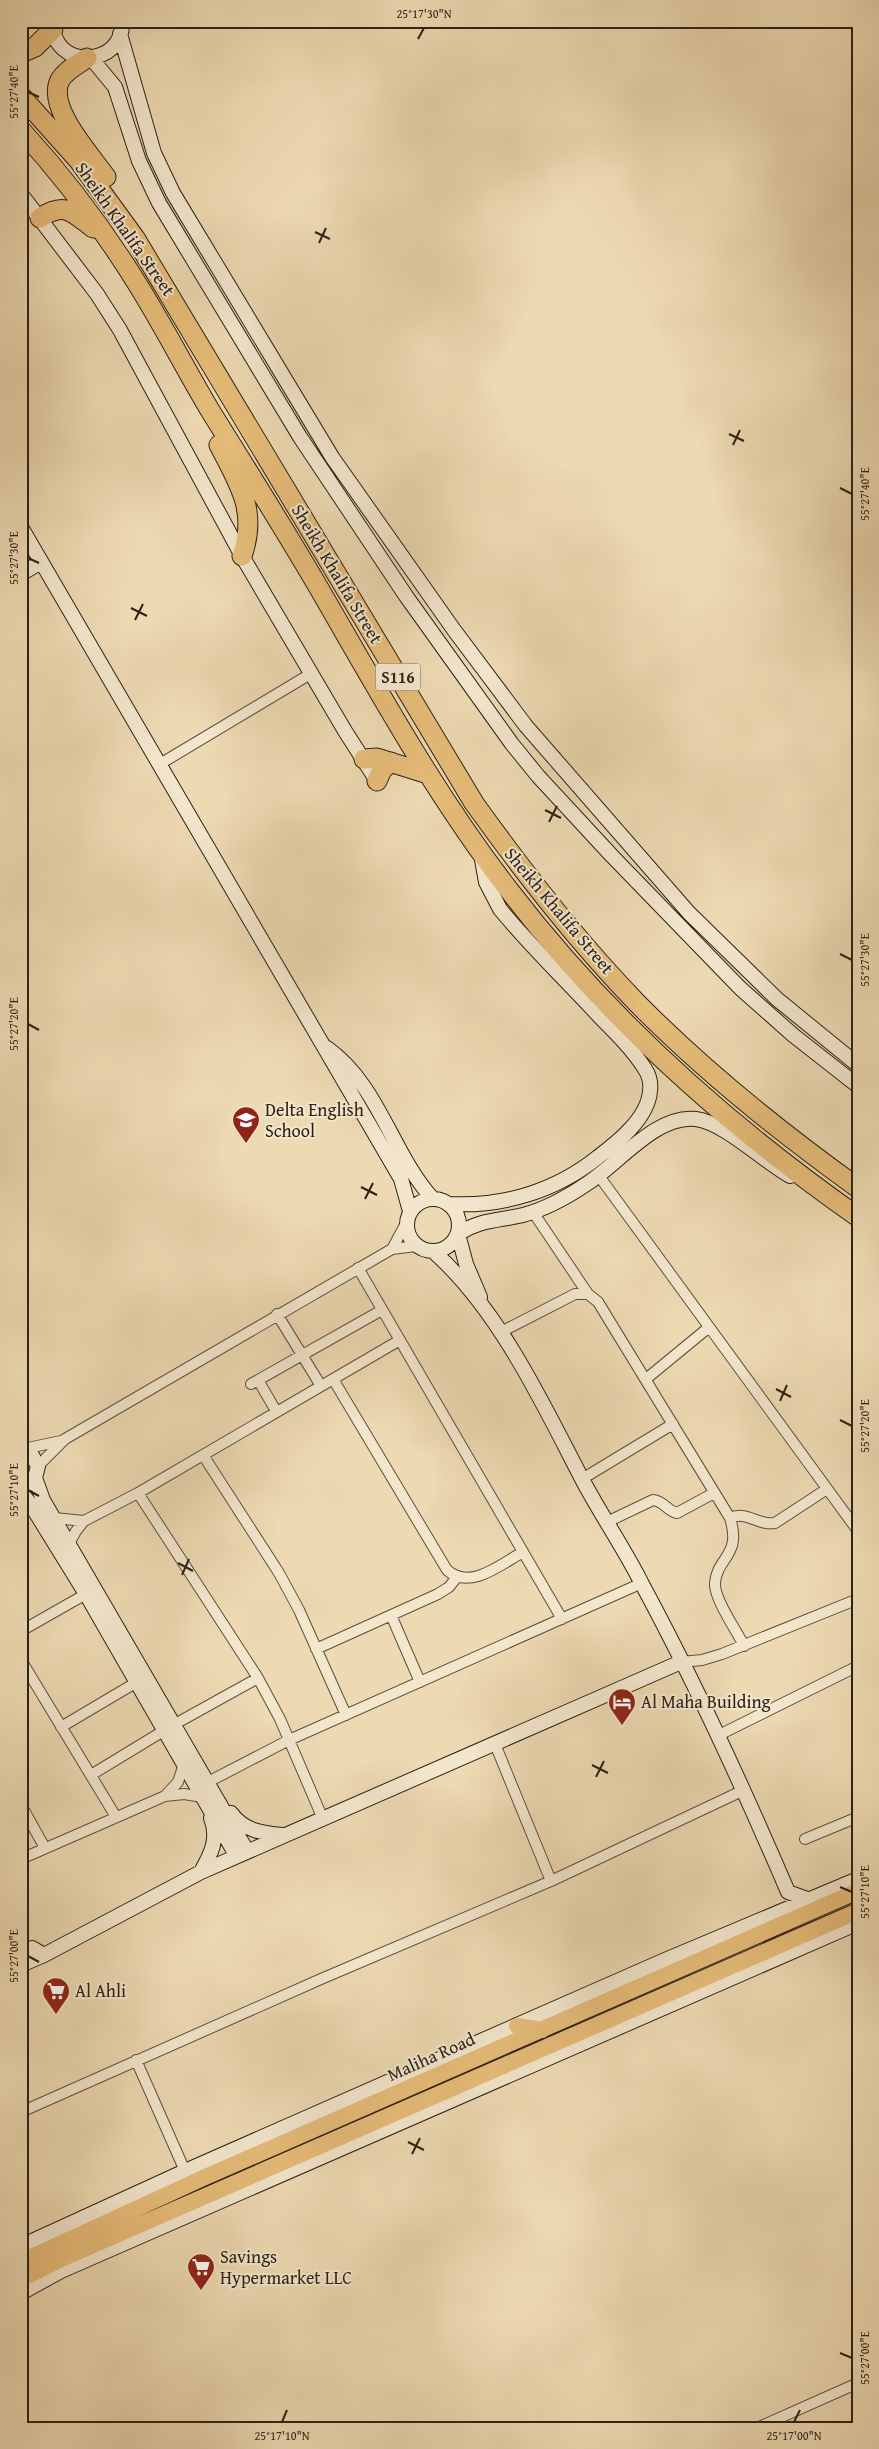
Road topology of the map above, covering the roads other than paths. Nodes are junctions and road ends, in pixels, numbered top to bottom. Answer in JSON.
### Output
{"nodes":[{"id":1,"x":53,"y":25,"type":"edge"},
{"id":2,"x":121,"y":28,"type":"edge"},
{"id":3,"x":21,"y":53,"type":"edge"},
{"id":4,"x":89,"y":58,"type":"junction"},
{"id":5,"x":21,"y":96,"type":"edge"},
{"id":6,"x":21,"y":130,"type":"edge"},
{"id":7,"x":21,"y":194,"type":"edge"},
{"id":8,"x":40,"y":218,"type":"junction"},
{"id":9,"x":135,"y":238,"type":"junction"},
{"id":10,"x":109,"y":241,"type":"junction"},
{"id":11,"x":209,"y":409,"type":"junction"},
{"id":12,"x":300,"y":437,"type":"junction"},
{"id":13,"x":332,"y":456,"type":"junction"},
{"id":14,"x":21,"y":527,"type":"edge"},
{"id":15,"x":242,"y":556,"type":"junction"},
{"id":16,"x":41,"y":562,"type":"junction"},
{"id":17,"x":21,"y":574,"type":"edge"},
{"id":18,"x":312,"y":673,"type":"junction"},
{"id":19,"x":474,"y":692,"type":"junction"},
{"id":20,"x":526,"y":726,"type":"junction"},
{"id":21,"x":364,"y":759,"type":"junction"},
{"id":22,"x":391,"y":762,"type":"junction"},
{"id":23,"x":160,"y":764,"type":"junction"},
{"id":24,"x":428,"y":774,"type":"junction"},
{"id":25,"x":377,"y":781,"type":"joint"},
{"id":26,"x":481,"y":853,"type":"junction"},
{"id":27,"x":320,"y":1044,"type":"junction"},
{"id":28,"x":858,"y":1065,"type":"edge"},
{"id":29,"x":858,"y":1086,"type":"edge"},
{"id":30,"x":599,"y":1176,"type":"junction"},
{"id":31,"x":816,"y":1188,"type":"junction"},
{"id":32,"x":858,"y":1188,"type":"edge"},
{"id":33,"x":432,"y":1198,"type":"junction"},
{"id":34,"x":450,"y":1204,"type":"junction"},
{"id":35,"x":533,"y":1212,"type":"junction"},
{"id":36,"x":408,"y":1217,"type":"junction"},
{"id":37,"x":858,"y":1217,"type":"edge"},
{"id":38,"x":458,"y":1234,"type":"junction"},
{"id":39,"x":416,"y":1246,"type":"junction"},
{"id":40,"x":392,"y":1249,"type":"junction"},
{"id":41,"x":434,"y":1252,"type":"junction"},
{"id":42,"x":358,"y":1268,"type":"junction"},
{"id":43,"x":588,"y":1294,"type":"junction"},
{"id":44,"x":382,"y":1310,"type":"junction"},
{"id":45,"x":277,"y":1314,"type":"junction"},
{"id":46,"x":488,"y":1315,"type":"junction"},
{"id":47,"x":708,"y":1328,"type":"junction"},
{"id":48,"x":499,"y":1333,"type":"junction"},
{"id":49,"x":400,"y":1340,"type":"junction"},
{"id":50,"x":303,"y":1355,"type":"junction"},
{"id":51,"x":332,"y":1379,"type":"junction"},
{"id":52,"x":646,"y":1379,"type":"junction"},
{"id":53,"x":321,"y":1386,"type":"junction"},
{"id":54,"x":276,"y":1411,"type":"junction"},
{"id":55,"x":673,"y":1424,"type":"junction"},
{"id":56,"x":64,"y":1440,"type":"junction"},
{"id":57,"x":22,"y":1449,"type":"edge"},
{"id":58,"x":203,"y":1455,"type":"junction"},
{"id":59,"x":36,"y":1472,"type":"junction"},
{"id":60,"x":582,"y":1480,"type":"junction"},
{"id":61,"x":21,"y":1487,"type":"edge"},
{"id":62,"x":827,"y":1489,"type":"junction"},
{"id":63,"x":21,"y":1492,"type":"edge"},
{"id":64,"x":138,"y":1493,"type":"junction"},
{"id":65,"x":714,"y":1493,"type":"junction"},
{"id":66,"x":54,"y":1518,"type":"junction"},
{"id":67,"x":730,"y":1518,"type":"junction"},
{"id":68,"x":84,"y":1521,"type":"junction"},
{"id":69,"x":607,"y":1522,"type":"junction"},
{"id":70,"x":858,"y":1531,"type":"edge"},
{"id":71,"x":70,"y":1544,"type":"junction"},
{"id":72,"x":523,"y":1552,"type":"junction"},
{"id":73,"x":457,"y":1577,"type":"junction"},
{"id":74,"x":642,"y":1583,"type":"junction"},
{"id":75,"x":86,"y":1594,"type":"junction"},
{"id":76,"x":858,"y":1599,"type":"edge"},
{"id":77,"x":391,"y":1615,"type":"junction"},
{"id":78,"x":562,"y":1619,"type":"junction"},
{"id":79,"x":21,"y":1631,"type":"edge"},
{"id":80,"x":744,"y":1646,"type":"junction"},
{"id":81,"x":316,"y":1649,"type":"junction"},
{"id":82,"x":682,"y":1662,"type":"junction"},
{"id":83,"x":22,"y":1665,"type":"edge"},
{"id":84,"x":858,"y":1666,"type":"edge"},
{"id":85,"x":258,"y":1678,"type":"junction"},
{"id":86,"x":137,"y":1682,"type":"junction"},
{"id":87,"x":420,"y":1682,"type":"junction"},
{"id":88,"x":346,"y":1716,"type":"junction"},
{"id":89,"x":61,"y":1726,"type":"junction"},
{"id":90,"x":170,"y":1727,"type":"junction"},
{"id":91,"x":719,"y":1735,"type":"junction"},
{"id":92,"x":289,"y":1740,"type":"junction"},
{"id":93,"x":495,"y":1744,"type":"junction"},
{"id":94,"x":184,"y":1764,"type":"junction"},
{"id":95,"x":91,"y":1775,"type":"junction"},
{"id":96,"x":208,"y":1790,"type":"junction"},
{"id":97,"x":744,"y":1790,"type":"junction"},
{"id":98,"x":165,"y":1796,"type":"junction"},
{"id":99,"x":21,"y":1805,"type":"edge"},
{"id":100,"x":116,"y":1817,"type":"junction"},
{"id":101,"x":858,"y":1817,"type":"edge"},
{"id":102,"x":323,"y":1819,"type":"junction"},
{"id":103,"x":286,"y":1835,"type":"junction"},
{"id":104,"x":805,"y":1839,"type":"dead end"},
{"id":105,"x":45,"y":1848,"type":"junction"},
{"id":106,"x":242,"y":1853,"type":"junction"},
{"id":107,"x":21,"y":1858,"type":"edge"},
{"id":108,"x":200,"y":1872,"type":"junction"},
{"id":109,"x":858,"y":1879,"type":"edge"},
{"id":110,"x":551,"y":1880,"type":"junction"},
{"id":111,"x":858,"y":1891,"type":"edge"},
{"id":112,"x":788,"y":1892,"type":"junction"},
{"id":113,"x":810,"y":1900,"type":"junction"},
{"id":114,"x":858,"y":1911,"type":"edge"},
{"id":115,"x":779,"y":1912,"type":"junction"},
{"id":116,"x":828,"y":1924,"type":"junction"},
{"id":117,"x":851,"y":1926,"type":"edge"},
{"id":118,"x":21,"y":1953,"type":"edge"},
{"id":119,"x":44,"y":1955,"type":"junction"},
{"id":120,"x":665,"y":1960,"type":"junction"},
{"id":121,"x":21,"y":1965,"type":"edge"},
{"id":122,"x":656,"y":1978,"type":"junction"},
{"id":123,"x":517,"y":2026,"type":"junction"},
{"id":124,"x":542,"y":2030,"type":"junction"},
{"id":125,"x":136,"y":2060,"type":"junction"},
{"id":126,"x":21,"y":2112,"type":"edge"},
{"id":127,"x":185,"y":2171,"type":"junction"},
{"id":128,"x":211,"y":2200,"type":"junction"},
{"id":129,"x":21,"y":2246,"type":"edge"},
{"id":130,"x":21,"y":2262,"type":"edge"},
{"id":131,"x":21,"y":2280,"type":"edge"},
{"id":132,"x":21,"y":2293,"type":"edge"},
{"id":133,"x":858,"y":2383,"type":"edge"},
{"id":134,"x":758,"y":2428,"type":"edge"}],
"edges":[{"from":1,"to":3,"type":"highway"},
{"from":1,"to":4,"type":"street"},
{"from":2,"to":4,"type":"street"},
{"from":2,"to":13,"type":"street"},
{"from":4,"to":9,"type":"highway"},
{"from":4,"to":12,"type":"street"},
{"from":5,"to":9,"type":"highway","name":"Sheikh Khalifa Street","number":"S116"},
{"from":6,"to":10,"type":"highway","name":"Sheikh Khalifa Street","number":"S116"},
{"from":7,"to":8,"type":"street"},
{"from":8,"to":10,"type":"highway"},
{"from":8,"to":15,"type":"street"},
{"from":9,"to":32,"type":"highway","name":"Sheikh Khalifa Street","number":"S116"},
{"from":10,"to":11,"type":"highway","name":"Sheikh Khalifa Street","number":"S116"},
{"from":11,"to":15,"type":"highway"},
{"from":11,"to":24,"type":"highway","name":"Sheikh Khalifa Street","number":"S116"},
{"from":12,"to":13,"type":"street"},
{"from":12,"to":19,"type":"street"},
{"from":13,"to":20,"type":"street"},
{"from":14,"to":16,"type":"street"},
{"from":15,"to":18,"type":"street"},
{"from":16,"to":17,"type":"street"},
{"from":16,"to":23,"type":"street"},
{"from":18,"to":21,"type":"street"},
{"from":18,"to":23,"type":"street"},
{"from":19,"to":20,"type":"street"},
{"from":19,"to":29,"type":"street"},
{"from":20,"to":28,"type":"street"},
{"from":21,"to":22,"type":"highway"},
{"from":21,"to":25,"type":"street"},
{"from":22,"to":24,"type":"highway"},
{"from":22,"to":25,"type":"highway"},
{"from":23,"to":27,"type":"street"},
{"from":24,"to":26,"type":"highway","name":"Sheikh Khalifa Street","number":"S116"},
{"from":26,"to":31,"type":"highway","name":"Sheikh Khalifa Street","number":"S116"},
{"from":26,"to":34,"type":"street"},
{"from":27,"to":33,"type":"street"},
{"from":27,"to":36,"type":"street"},
{"from":30,"to":31,"type":"street"},
{"from":30,"to":35,"type":"street"},
{"from":30,"to":47,"type":"street"},
{"from":31,"to":37,"type":"highway","name":"Sheikh Khalifa Street","number":"S116"},
{"from":33,"to":34,"type":"street"},
{"from":33,"to":36,"type":"street"},
{"from":34,"to":38,"type":"street"},
{"from":35,"to":38,"type":"street"},
{"from":35,"to":43,"type":"street"},
{"from":36,"to":39,"type":"street"},
{"from":36,"to":40,"type":"street"},
{"from":38,"to":41,"type":"street"},
{"from":38,"to":46,"type":"street"},
{"from":39,"to":40,"type":"street"},
{"from":39,"to":41,"type":"street"},
{"from":40,"to":42,"type":"street"},
{"from":41,"to":46,"type":"street"},
{"from":42,"to":44,"type":"street"},
{"from":42,"to":45,"type":"street"},
{"from":43,"to":48,"type":"street"},
{"from":43,"to":52,"type":"street"},
{"from":44,"to":49,"type":"street"},
{"from":44,"to":50,"type":"street"},
{"from":45,"to":50,"type":"street"},
{"from":45,"to":56,"type":"street"},
{"from":46,"to":48,"type":"street"},
{"from":47,"to":52,"type":"street"},
{"from":47,"to":62,"type":"street"},
{"from":48,"to":60,"type":"street"},
{"from":49,"to":51,"type":"street"},
{"from":49,"to":72,"type":"street"},
{"from":50,"to":53,"type":"street"},
{"from":50,"to":54,"type":"street"},
{"from":51,"to":53,"type":"street"},
{"from":51,"to":73,"type":"street"},
{"from":52,"to":55,"type":"street"},
{"from":53,"to":54,"type":"street"},
{"from":54,"to":58,"type":"street"},
{"from":55,"to":60,"type":"street"},
{"from":55,"to":65,"type":"street"},
{"from":56,"to":57,"type":"street"},
{"from":56,"to":59,"type":"street"},
{"from":57,"to":59,"type":"street"},
{"from":58,"to":64,"type":"street"},
{"from":58,"to":81,"type":"street"},
{"from":59,"to":61,"type":"street"},
{"from":59,"to":66,"type":"street"},
{"from":60,"to":69,"type":"street"},
{"from":62,"to":67,"type":"street"},
{"from":62,"to":70,"type":"street"},
{"from":63,"to":75,"type":"street"},
{"from":64,"to":68,"type":"street"},
{"from":64,"to":85,"type":"street"},
{"from":65,"to":67,"type":"street"},
{"from":65,"to":69,"type":"street"},
{"from":66,"to":68,"type":"street"},
{"from":66,"to":71,"type":"street"},
{"from":67,"to":80,"type":"street"},
{"from":68,"to":71,"type":"street"},
{"from":69,"to":74,"type":"street"},
{"from":71,"to":90,"type":"street"},
{"from":72,"to":73,"type":"street"},
{"from":72,"to":78,"type":"street"},
{"from":73,"to":77,"type":"street"},
{"from":74,"to":78,"type":"street"},
{"from":74,"to":82,"type":"street"},
{"from":75,"to":79,"type":"street"},
{"from":75,"to":86,"type":"street"},
{"from":76,"to":80,"type":"street"},
{"from":77,"to":81,"type":"street"},
{"from":77,"to":87,"type":"street"},
{"from":78,"to":87,"type":"street"},
{"from":80,"to":82,"type":"street"},
{"from":81,"to":88,"type":"street"},
{"from":82,"to":91,"type":"street"},
{"from":82,"to":93,"type":"street"},
{"from":83,"to":89,"type":"street"},
{"from":84,"to":91,"type":"street"},
{"from":85,"to":90,"type":"street"},
{"from":85,"to":92,"type":"street"},
{"from":86,"to":89,"type":"street"},
{"from":86,"to":90,"type":"street"},
{"from":87,"to":88,"type":"street"},
{"from":88,"to":92,"type":"street"},
{"from":89,"to":95,"type":"street"},
{"from":90,"to":94,"type":"street"},
{"from":90,"to":95,"type":"street"},
{"from":90,"to":96,"type":"street"},
{"from":91,"to":97,"type":"street"},
{"from":92,"to":96,"type":"street"},
{"from":92,"to":102,"type":"street"},
{"from":93,"to":102,"type":"street"},
{"from":93,"to":110,"type":"street"},
{"from":94,"to":96,"type":"street"},
{"from":94,"to":98,"type":"street"},
{"from":95,"to":100,"type":"street"},
{"from":96,"to":98,"type":"street"},
{"from":96,"to":103,"type":"street"},
{"from":96,"to":106,"type":"street"},
{"from":96,"to":108,"type":"street"},
{"from":97,"to":110,"type":"street"},
{"from":97,"to":112,"type":"street"},
{"from":98,"to":100,"type":"street"},
{"from":99,"to":105,"type":"street"},
{"from":100,"to":105,"type":"street"},
{"from":101,"to":104,"type":"street"},
{"from":102,"to":103,"type":"street"},
{"from":103,"to":106,"type":"street"},
{"from":105,"to":107,"type":"street"},
{"from":106,"to":108,"type":"street"},
{"from":108,"to":119,"type":"street"},
{"from":109,"to":113,"type":"street"},
{"from":110,"to":125,"type":"street"},
{"from":111,"to":122,"type":"main road","name":"Maliha Road"},
{"from":112,"to":113,"type":"street"},
{"from":112,"to":115,"type":"street"},
{"from":113,"to":115,"type":"street"},
{"from":114,"to":116,"type":"main road"},
{"from":115,"to":120,"type":"street"},
{"from":116,"to":117,"type":"main road"},
{"from":116,"to":128,"type":"main road"},
{"from":117,"to":128,"type":"street"},
{"from":118,"to":119,"type":"street"},
{"from":119,"to":121,"type":"street"},
{"from":120,"to":122,"type":"main road"},
{"from":120,"to":123,"type":"street"},
{"from":122,"to":124,"type":"main road","name":"Maliha Road"},
{"from":123,"to":124,"type":"main road"},
{"from":123,"to":127,"type":"street"},
{"from":124,"to":130,"type":"main road","name":"Maliha Road"},
{"from":125,"to":126,"type":"street"},
{"from":125,"to":127,"type":"street"},
{"from":127,"to":129,"type":"street"},
{"from":128,"to":131,"type":"main road"},
{"from":128,"to":132,"type":"street"},
{"from":133,"to":134,"type":"street"}]}
